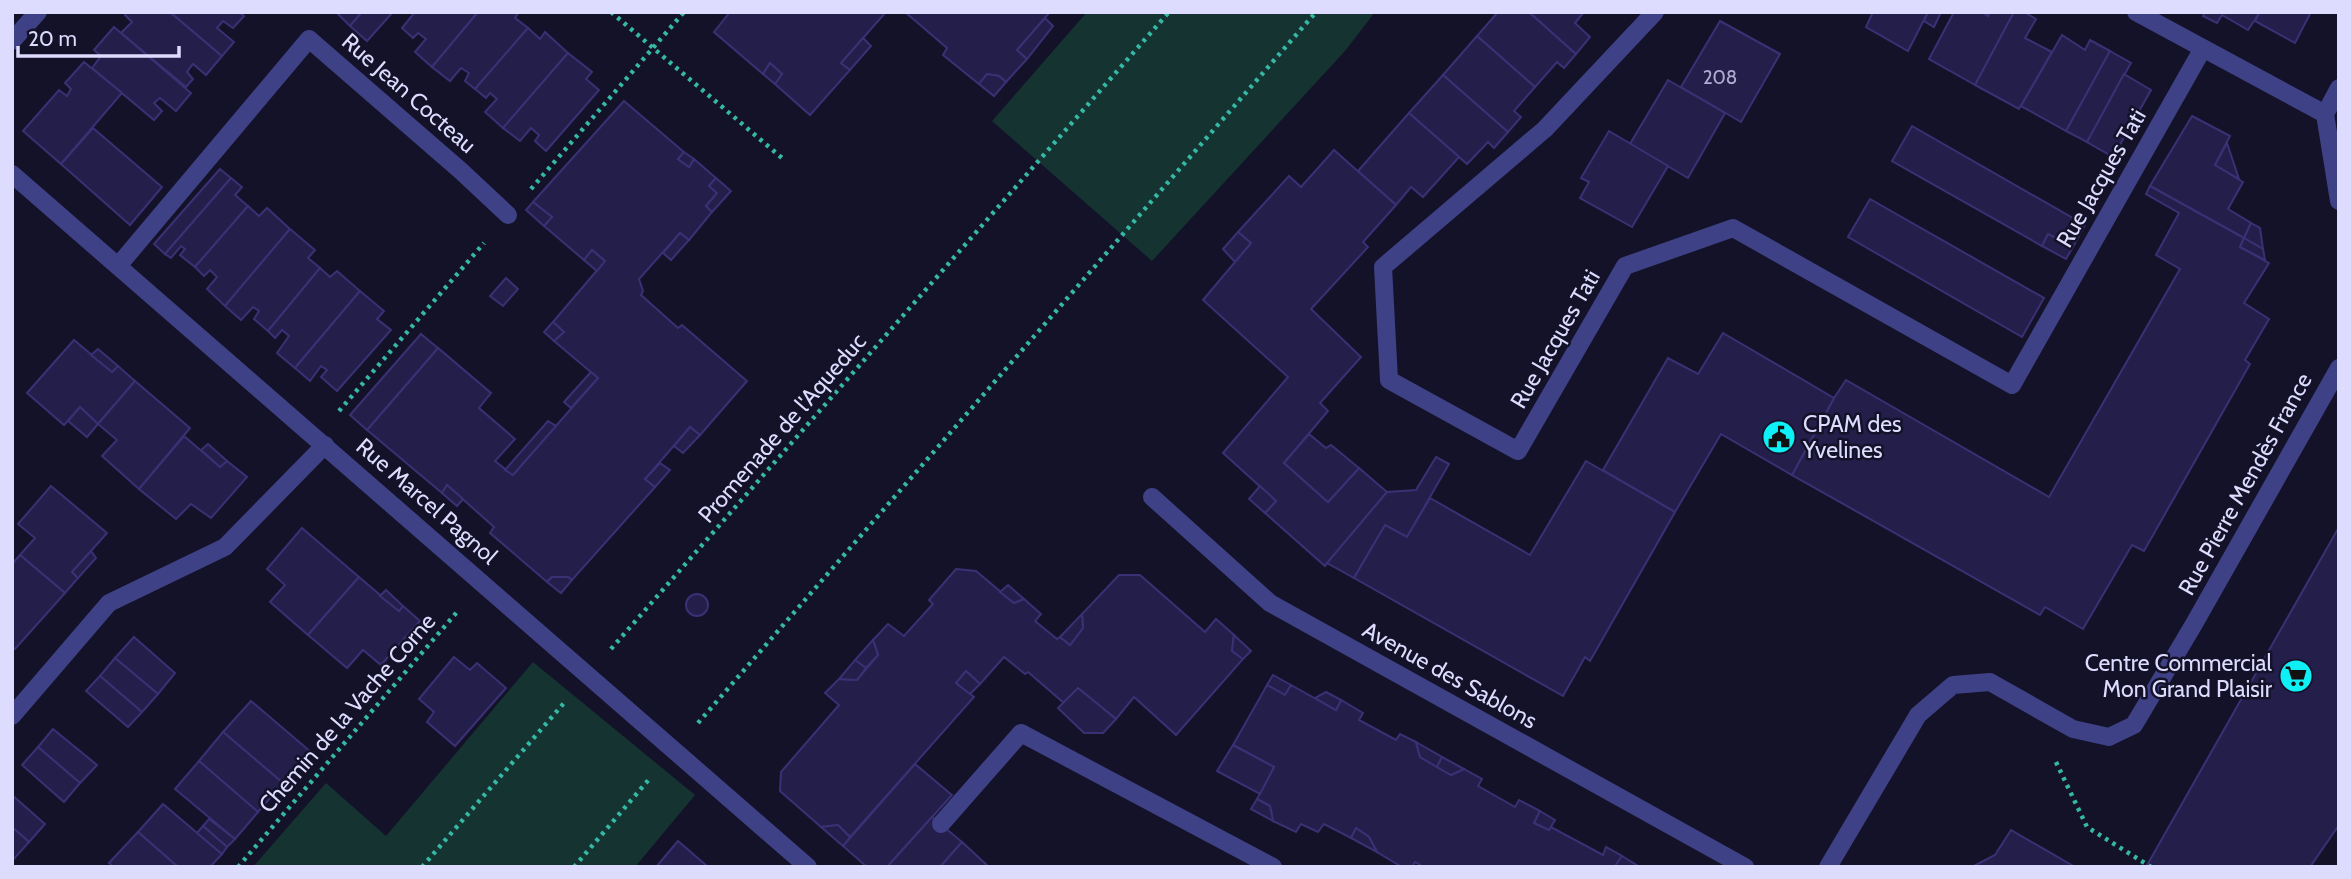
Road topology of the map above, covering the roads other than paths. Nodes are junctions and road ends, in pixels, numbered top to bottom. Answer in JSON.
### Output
{"nodes":[{"id":1,"x":38,"y":12,"type":"edge"},
{"id":2,"x":1655,"y":12,"type":"edge"},
{"id":3,"x":2137,"y":12,"type":"edge"},
{"id":4,"x":12,"y":41,"type":"edge"},
{"id":5,"x":2202,"y":50,"type":"junction"},
{"id":6,"x":2339,"y":88,"type":"edge"},
{"id":7,"x":2325,"y":114,"type":"junction"},
{"id":8,"x":12,"y":174,"type":"edge"},
{"id":9,"x":2339,"y":201,"type":"edge"},
{"id":10,"x":508,"y":215,"type":"dead end"},
{"id":11,"x":118,"y":266,"type":"junction"},
{"id":12,"x":2339,"y":368,"type":"edge"},
{"id":13,"x":325,"y":445,"type":"junction"},
{"id":14,"x":1152,"y":497,"type":"dead end"},
{"id":15,"x":12,"y":716,"type":"edge"},
{"id":16,"x":941,"y":824,"type":"dead end"},
{"id":17,"x":808,"y":867,"type":"edge"},
{"id":18,"x":1273,"y":867,"type":"edge"},
{"id":19,"x":1745,"y":867,"type":"edge"},
{"id":20,"x":1828,"y":867,"type":"edge"}],
"edges":[{"from":1,"to":4,"type":"street"},
{"from":2,"to":5,"type":"street","name":"Rue Jacques Tati"},
{"from":3,"to":5,"type":"street"},
{"from":5,"to":7,"type":"street"},
{"from":6,"to":7,"type":"street"},
{"from":7,"to":9,"type":"street"},
{"from":8,"to":11,"type":"street","name":"Rue Marcel Pagnol"},
{"from":10,"to":11,"type":"street","name":"Rue Jean Cocteau"},
{"from":11,"to":13,"type":"street","name":"Rue Marcel Pagnol"},
{"from":12,"to":20,"type":"street","name":"Rue Pierre Mendès France"},
{"from":13,"to":15,"type":"street"},
{"from":13,"to":17,"type":"street","name":"Rue Marcel Pagnol"},
{"from":14,"to":19,"type":"street","name":"Avenue des Sablons"},
{"from":16,"to":18,"type":"street"}]}
